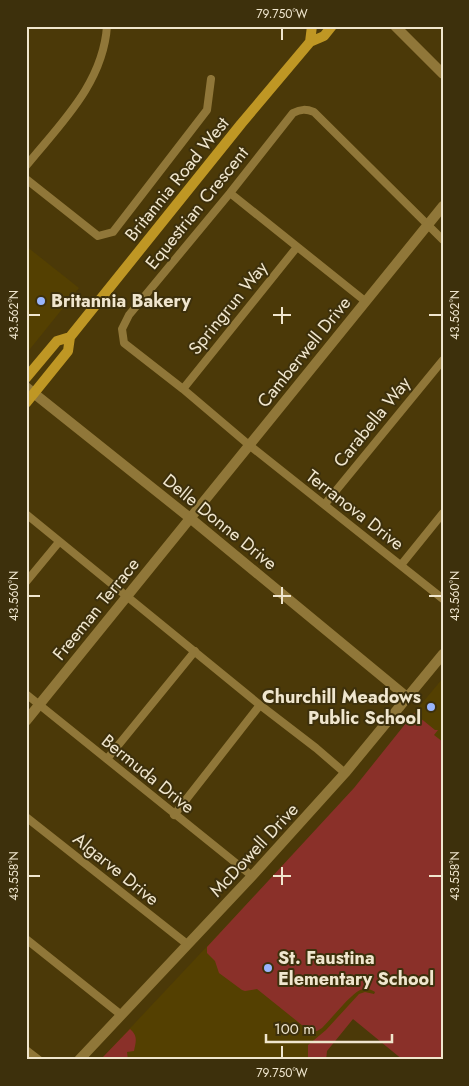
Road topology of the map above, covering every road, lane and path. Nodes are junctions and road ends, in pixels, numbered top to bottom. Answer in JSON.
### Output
{"nodes":[{"id":1,"x":107,"y":26,"type":"edge"},
{"id":2,"x":312,"y":26,"type":"edge"},
{"id":3,"x":332,"y":26,"type":"edge"},
{"id":4,"x":395,"y":26,"type":"edge"},
{"id":5,"x":310,"y":42,"type":"junction"},
{"id":6,"x":443,"y":74,"type":"edge"},
{"id":7,"x":211,"y":79,"type":"dead end"},
{"id":8,"x":26,"y":166,"type":"edge"},
{"id":9,"x":26,"y":179,"type":"edge"},
{"id":10,"x":230,"y":193,"type":"junction"},
{"id":11,"x":443,"y":206,"type":"edge"},
{"id":12,"x":428,"y":224,"type":"junction"},
{"id":13,"x":443,"y":240,"type":"edge"},
{"id":14,"x":297,"y":247,"type":"junction"},
{"id":15,"x":365,"y":301,"type":"junction"},
{"id":16,"x":70,"y":337,"type":"junction"},
{"id":17,"x":443,"y":360,"type":"edge"},
{"id":18,"x":26,"y":378,"type":"edge"},
{"id":19,"x":183,"y":388,"type":"junction"},
{"id":20,"x":30,"y":391,"type":"edge"},
{"id":21,"x":26,"y":403,"type":"edge"},
{"id":22,"x":249,"y":445,"type":"junction"},
{"id":23,"x":325,"y":504,"type":"junction"},
{"id":24,"x":26,"y":514,"type":"edge"},
{"id":25,"x":443,"y":514,"type":"edge"},
{"id":26,"x":190,"y":518,"type":"junction"},
{"id":27,"x":59,"y":542,"type":"junction"},
{"id":28,"x":401,"y":565,"type":"junction"},
{"id":29,"x":26,"y":582,"type":"edge"},
{"id":30,"x":127,"y":597,"type":"junction"},
{"id":31,"x":443,"y":599,"type":"edge"},
{"id":32,"x":195,"y":651,"type":"junction"},
{"id":33,"x":443,"y":654,"type":"edge"},
{"id":34,"x":26,"y":694,"type":"edge"},
{"id":35,"x":407,"y":696,"type":"junction"},
{"id":36,"x":40,"y":704,"type":"junction"},
{"id":37,"x":260,"y":705,"type":"junction"},
{"id":38,"x":26,"y":721,"type":"edge"},
{"id":39,"x":107,"y":760,"type":"junction"},
{"id":40,"x":345,"y":774,"type":"junction"},
{"id":41,"x":174,"y":814,"type":"junction"},
{"id":42,"x":26,"y":816,"type":"edge"},
{"id":43,"x":252,"y":876,"type":"junction"},
{"id":44,"x":26,"y":939,"type":"edge"},
{"id":45,"x":187,"y":944,"type":"junction"},
{"id":46,"x":120,"y":1014,"type":"junction"},
{"id":47,"x":26,"y":1050,"type":"edge"},
{"id":48,"x":39,"y":1060,"type":"edge"},
{"id":49,"x":79,"y":1060,"type":"edge"}],
"edges":[{"from":1,"to":8,"type":"street"},
{"from":2,"to":5,"type":"main road"},
{"from":3,"to":5,"type":"main road","name":"Britannia Road West"},
{"from":4,"to":6,"type":"street"},
{"from":5,"to":16,"type":"main road","name":"Britannia Road West"},
{"from":7,"to":9,"type":"street"},
{"from":10,"to":12,"type":"street","name":"Equestrian Crescent"},
{"from":10,"to":14,"type":"street"},
{"from":10,"to":19,"type":"street","name":"Equestrian Crescent"},
{"from":11,"to":12,"type":"street","name":"Camberwell Drive"},
{"from":12,"to":13,"type":"street"},
{"from":12,"to":15,"type":"street","name":"Camberwell Drive"},
{"from":14,"to":15,"type":"street"},
{"from":14,"to":19,"type":"street","name":"Springrun Way"},
{"from":15,"to":22,"type":"street","name":"Camberwell Drive"},
{"from":16,"to":18,"type":"main road","name":"Britannia Road West"},
{"from":16,"to":20,"type":"main road","name":"Britannia Road West"},
{"from":17,"to":23,"type":"street","name":"Carabella Way"},
{"from":19,"to":22,"type":"street","name":"Equestrian Crescent"},
{"from":20,"to":21,"type":"main road","name":"Britannia Road West"},
{"from":20,"to":26,"type":"street","name":"Delle Donne Drive"},
{"from":22,"to":23,"type":"street","name":"Terranova Drive"},
{"from":22,"to":26,"type":"street","name":"Camberwell Drive"},
{"from":23,"to":28,"type":"street","name":"Terranova Drive"},
{"from":24,"to":27,"type":"street"},
{"from":25,"to":28,"type":"street"},
{"from":26,"to":30,"type":"street","name":"Freeman Terrace"},
{"from":26,"to":35,"type":"street","name":"Delle Donne Drive"},
{"from":27,"to":29,"type":"street"},
{"from":27,"to":30,"type":"street"},
{"from":28,"to":31,"type":"street","name":"Terranova Drive"},
{"from":30,"to":32,"type":"street"},
{"from":30,"to":36,"type":"street","name":"Freeman Terrace"},
{"from":32,"to":37,"type":"street"},
{"from":32,"to":39,"type":"street"},
{"from":33,"to":35,"type":"street","name":"McDowell Drive"},
{"from":34,"to":36,"type":"street","name":"Bermuda Drive"},
{"from":35,"to":40,"type":"street","name":"McDowell Drive"},
{"from":36,"to":38,"type":"street","name":"Freeman Terrace"},
{"from":36,"to":39,"type":"street","name":"Bermuda Drive"},
{"from":37,"to":40,"type":"street"},
{"from":37,"to":41,"type":"street"},
{"from":39,"to":41,"type":"street","name":"Bermuda Drive"},
{"from":40,"to":43,"type":"street","name":"McDowell Drive"},
{"from":41,"to":43,"type":"street","name":"Bermuda Drive"},
{"from":42,"to":45,"type":"street","name":"Algarve Drive"},
{"from":43,"to":45,"type":"street","name":"McDowell Drive"},
{"from":44,"to":46,"type":"street"},
{"from":45,"to":46,"type":"street","name":"McDowell Drive"},
{"from":46,"to":49,"type":"street","name":"McDowell Drive"},
{"from":47,"to":48,"type":"street"}]}
